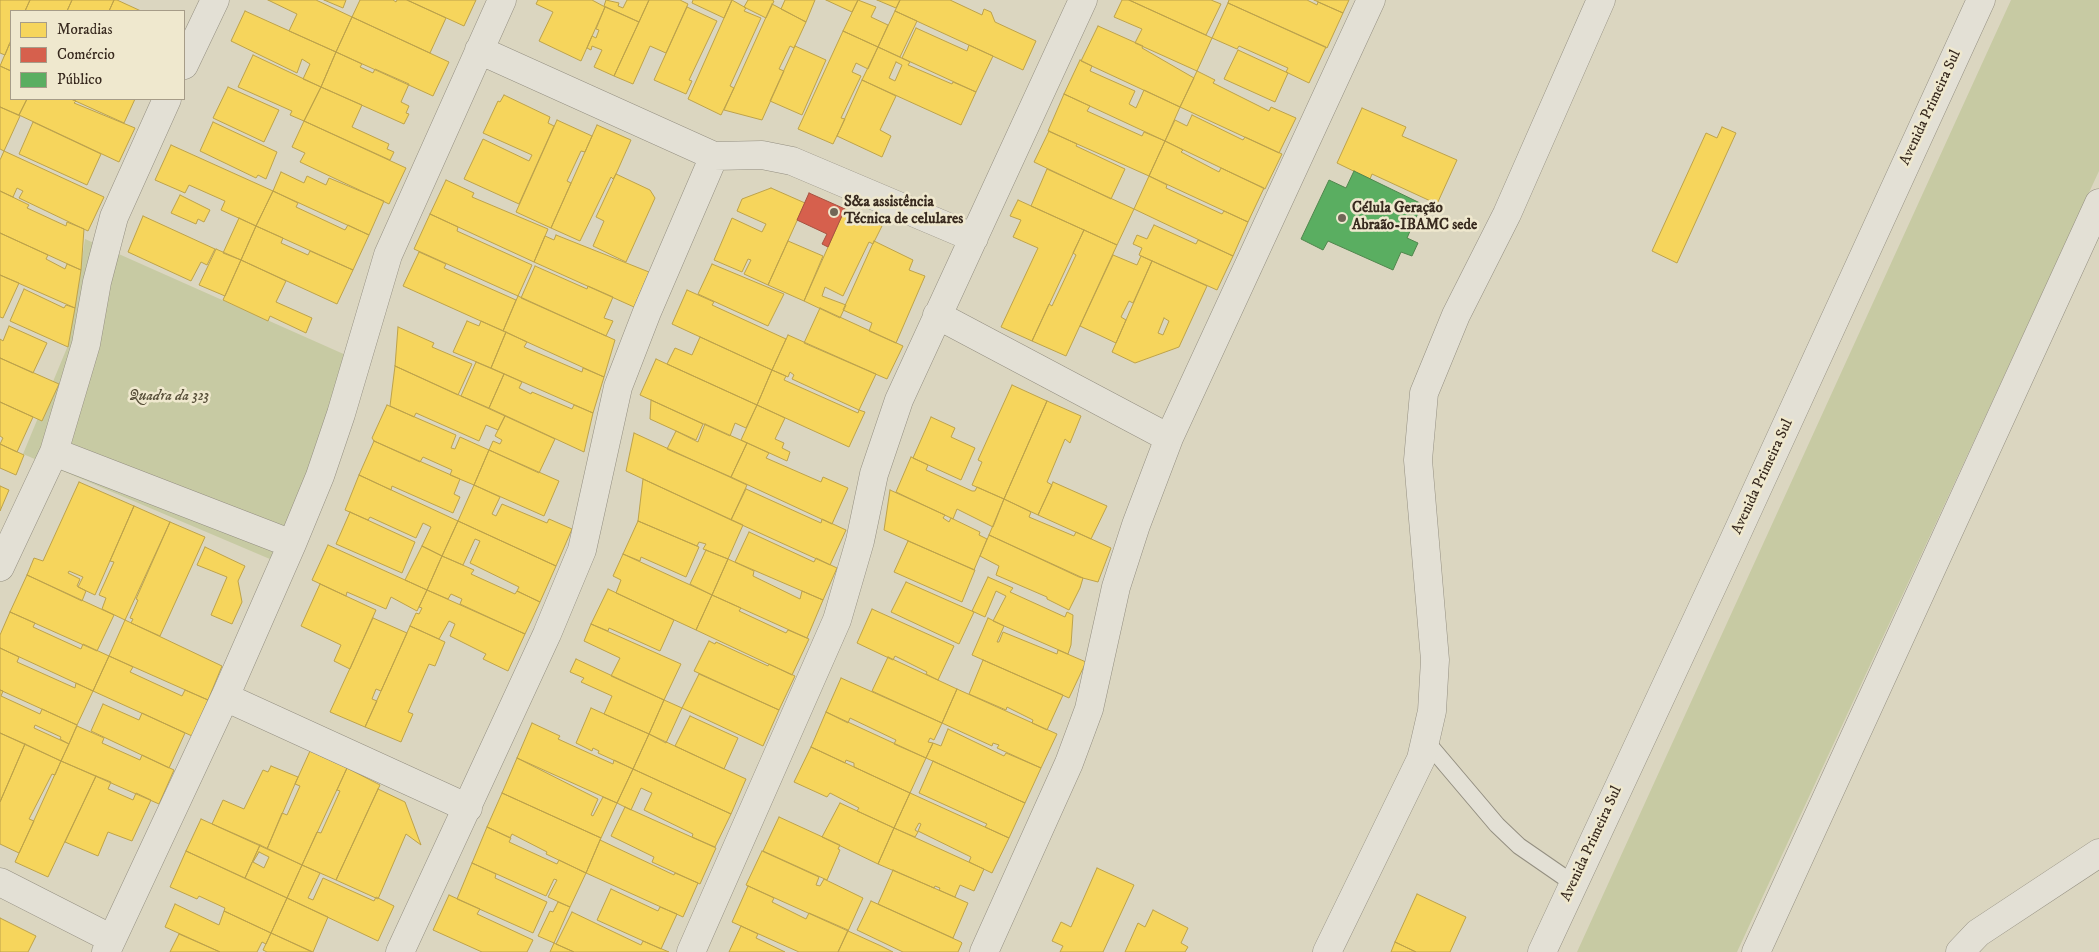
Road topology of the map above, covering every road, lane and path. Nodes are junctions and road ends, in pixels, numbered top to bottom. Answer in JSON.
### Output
{"nodes":[{"id":1,"x":502,"y":0,"type":"edge"},
{"id":2,"x":1082,"y":0,"type":"edge"},
{"id":3,"x":1371,"y":0,"type":"edge"},
{"id":4,"x":1601,"y":0,"type":"edge"},
{"id":5,"x":1981,"y":0,"type":"edge"},
{"id":6,"x":207,"y":2,"type":"edge"},
{"id":7,"x":479,"y":50,"type":"junction"},
{"id":8,"x":185,"y":62,"type":"edge"},
{"id":9,"x":168,"y":100,"type":"edge"},
{"id":10,"x":714,"y":156,"type":"junction"},
{"id":11,"x":2099,"y":203,"type":"edge"},
{"id":12,"x":974,"y":238,"type":"junction"},
{"id":13,"x":938,"y":315,"type":"junction"},
{"id":14,"x":1169,"y":438,"type":"junction"},
{"id":15,"x":54,"y":452,"type":"junction"},
{"id":16,"x":292,"y":544,"type":"junction"},
{"id":17,"x":0,"y":567,"type":"edge"},
{"id":18,"x":225,"y":697,"type":"junction"},
{"id":19,"x":1425,"y":740,"type":"junction"},
{"id":20,"x":468,"y":808,"type":"junction"},
{"id":21,"x":2099,"y":853,"type":"edge"},
{"id":22,"x":0,"y":882,"type":"edge"},
{"id":23,"x":1574,"y":884,"type":"junction"},
{"id":24,"x":109,"y":946,"type":"edge"},
{"id":25,"x":400,"y":952,"type":"edge"},
{"id":26,"x":691,"y":952,"type":"edge"},
{"id":27,"x":984,"y":952,"type":"edge"},
{"id":28,"x":1326,"y":952,"type":"edge"},
{"id":29,"x":1542,"y":952,"type":"edge"},
{"id":30,"x":1756,"y":952,"type":"edge"},
{"id":31,"x":1960,"y":952,"type":"edge"}],
"edges":[{"from":1,"to":7,"type":"street"},
{"from":2,"to":12,"type":"street"},
{"from":3,"to":14,"type":"street"},
{"from":4,"to":19,"type":"street"},
{"from":5,"to":23,"type":"street","name":"Avenida Primeira Sul"},
{"from":6,"to":8,"type":"street"},
{"from":7,"to":10,"type":"street"},
{"from":7,"to":16,"type":"street"},
{"from":9,"to":15,"type":"street"},
{"from":10,"to":12,"type":"street"},
{"from":10,"to":20,"type":"street"},
{"from":11,"to":30,"type":"street"},
{"from":12,"to":13,"type":"street"},
{"from":13,"to":14,"type":"street"},
{"from":13,"to":26,"type":"street"},
{"from":14,"to":27,"type":"street"},
{"from":15,"to":16,"type":"street"},
{"from":15,"to":17,"type":"street"},
{"from":16,"to":18,"type":"street"},
{"from":18,"to":20,"type":"street"},
{"from":18,"to":24,"type":"street"},
{"from":19,"to":23,"type":"lane"},
{"from":19,"to":28,"type":"street"},
{"from":20,"to":25,"type":"street"},
{"from":21,"to":31,"type":"street"},
{"from":22,"to":24,"type":"street"},
{"from":23,"to":29,"type":"street","name":"Avenida Primeira Sul"}]}
